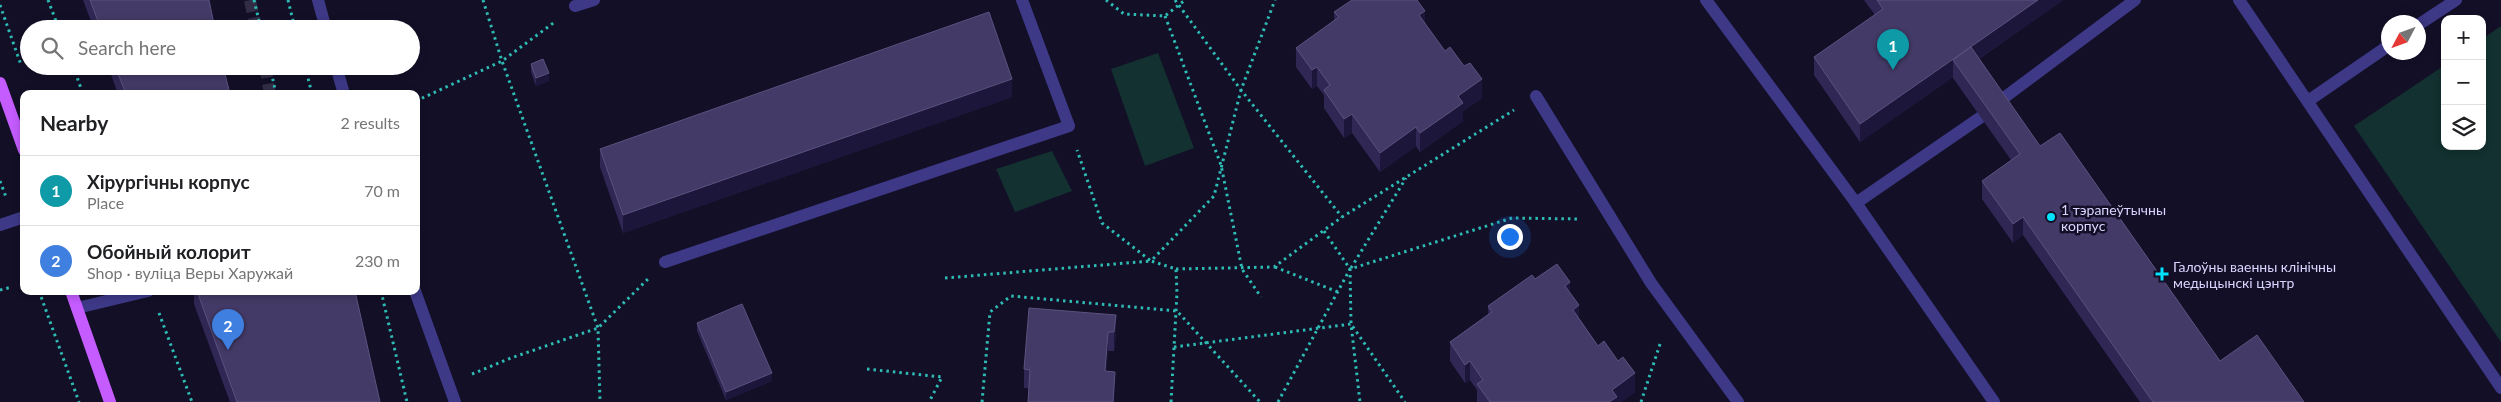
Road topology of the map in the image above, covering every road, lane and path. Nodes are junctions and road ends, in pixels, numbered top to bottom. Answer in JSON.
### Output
{"nodes":[{"id":1,"x":48,"y":0,"type":"edge"},
{"id":2,"x":254,"y":0,"type":"edge"},
{"id":3,"x":318,"y":0,"type":"edge"},
{"id":4,"x":483,"y":0,"type":"edge"},
{"id":5,"x":594,"y":0,"type":"edge"},
{"id":6,"x":1022,"y":0,"type":"edge"},
{"id":7,"x":1106,"y":0,"type":"edge"},
{"id":8,"x":1175,"y":0,"type":"edge"},
{"id":9,"x":1185,"y":0,"type":"edge"},
{"id":10,"x":1275,"y":0,"type":"edge"},
{"id":11,"x":1706,"y":0,"type":"edge"},
{"id":12,"x":2135,"y":0,"type":"edge"},
{"id":13,"x":2239,"y":0,"type":"edge"},
{"id":14,"x":2456,"y":0,"type":"edge"},
{"id":15,"x":1178,"y":4,"type":"junction"},
{"id":16,"x":0,"y":5,"type":"edge"},
{"id":17,"x":575,"y":6,"type":"joint"},
{"id":18,"x":1165,"y":16,"type":"junction"},
{"id":19,"x":56,"y":20,"type":"edge"},
{"id":20,"x":259,"y":20,"type":"edge"},
{"id":21,"x":324,"y":20,"type":"edge"},
{"id":22,"x":2426,"y":20,"type":"edge"},
{"id":23,"x":2381,"y":51,"type":"edge"},
{"id":24,"x":502,"y":61,"type":"junction"},
{"id":25,"x":20,"y":64,"type":"edge"},
{"id":26,"x":75,"y":75,"type":"edge"},
{"id":27,"x":272,"y":75,"type":"edge"},
{"id":28,"x":307,"y":75,"type":"edge"},
{"id":29,"x":339,"y":75,"type":"edge"},
{"id":30,"x":0,"y":84,"type":"edge"},
{"id":31,"x":81,"y":90,"type":"edge"},
{"id":32,"x":275,"y":90,"type":"edge"},
{"id":33,"x":311,"y":90,"type":"edge"},
{"id":34,"x":343,"y":90,"type":"edge"},
{"id":35,"x":1241,"y":90,"type":"junction"},
{"id":36,"x":1536,"y":96,"type":"joint"},
{"id":37,"x":420,"y":99,"type":"edge"},
{"id":38,"x":2308,"y":101,"type":"junction"},
{"id":39,"x":1997,"y":103,"type":"edge"},
{"id":40,"x":1981,"y":117,"type":"edge"},
{"id":41,"x":1069,"y":126,"type":"junction"},
{"id":42,"x":20,"y":139,"type":"edge"},
{"id":43,"x":1221,"y":165,"type":"junction"},
{"id":44,"x":1407,"y":176,"type":"junction"},
{"id":45,"x":1856,"y":203,"type":"junction"},
{"id":46,"x":1342,"y":217,"type":"junction"},
{"id":47,"x":20,"y":218,"type":"edge"},
{"id":48,"x":1612,"y":220,"type":"junction"},
{"id":49,"x":0,"y":225,"type":"edge"},
{"id":50,"x":1324,"y":231,"type":"junction"},
{"id":51,"x":1151,"y":261,"type":"junction"},
{"id":52,"x":665,"y":262,"type":"joint"},
{"id":53,"x":1274,"y":266,"type":"junction"},
{"id":54,"x":1350,"y":268,"type":"junction"},
{"id":55,"x":1176,"y":269,"type":"junction"},
{"id":56,"x":1242,"y":269,"type":"junction"},
{"id":57,"x":945,"y":278,"type":"dead end"},
{"id":58,"x":12,"y":287,"type":"dead end"},
{"id":59,"x":0,"y":290,"type":"edge"},
{"id":60,"x":1338,"y":292,"type":"junction"},
{"id":61,"x":41,"y":295,"type":"edge"},
{"id":62,"x":72,"y":295,"type":"edge"},
{"id":63,"x":131,"y":295,"type":"edge"},
{"id":64,"x":382,"y":295,"type":"edge"},
{"id":65,"x":415,"y":295,"type":"edge"},
{"id":66,"x":1261,"y":297,"type":"dead end"},
{"id":67,"x":77,"y":308,"type":"junction"},
{"id":68,"x":158,"y":310,"type":"dead end"},
{"id":69,"x":1177,"y":311,"type":"junction"},
{"id":70,"x":1671,"y":312,"type":"junction"},
{"id":71,"x":1351,"y":324,"type":"junction"},
{"id":72,"x":598,"y":328,"type":"junction"},
{"id":73,"x":1319,"y":328,"type":"junction"},
{"id":74,"x":1203,"y":343,"type":"junction"},
{"id":75,"x":1174,"y":347,"type":"junction"},
{"id":76,"x":866,"y":370,"type":"dead end"},
{"id":77,"x":474,"y":374,"type":"dead end"},
{"id":78,"x":2501,"y":388,"type":"edge"},
{"id":79,"x":79,"y":402,"type":"edge"},
{"id":80,"x":110,"y":402,"type":"edge"},
{"id":81,"x":192,"y":402,"type":"edge"},
{"id":82,"x":407,"y":402,"type":"edge"},
{"id":83,"x":455,"y":402,"type":"edge"},
{"id":84,"x":600,"y":402,"type":"edge"},
{"id":85,"x":929,"y":402,"type":"edge"},
{"id":86,"x":982,"y":402,"type":"edge"},
{"id":87,"x":1171,"y":402,"type":"edge"},
{"id":88,"x":1260,"y":402,"type":"edge"},
{"id":89,"x":1278,"y":402,"type":"edge"},
{"id":90,"x":1360,"y":402,"type":"edge"},
{"id":91,"x":1405,"y":402,"type":"edge"},
{"id":92,"x":1641,"y":402,"type":"edge"},
{"id":93,"x":1738,"y":402,"type":"edge"},
{"id":94,"x":1994,"y":402,"type":"edge"}],
"edges":[{"from":1,"to":19,"type":"path"},
{"from":2,"to":20,"type":"path"},
{"from":3,"to":21,"type":"lane"},
{"from":4,"to":24,"type":"path"},
{"from":5,"to":17,"type":"lane"},
{"from":6,"to":41,"type":"lane"},
{"from":7,"to":18,"type":"path"},
{"from":8,"to":15,"type":"path"},
{"from":9,"to":15,"type":"path"},
{"from":10,"to":35,"type":"path"},
{"from":11,"to":45,"type":"lane"},
{"from":12,"to":39,"type":"lane"},
{"from":13,"to":38,"type":"lane"},
{"from":14,"to":22,"type":"lane"},
{"from":15,"to":18,"type":"path"},
{"from":15,"to":35,"type":"path"},
{"from":16,"to":25,"type":"path"},
{"from":17,"to":24,"type":"path"},
{"from":18,"to":43,"type":"path"},
{"from":23,"to":38,"type":"lane"},
{"from":24,"to":37,"type":"path"},
{"from":24,"to":72,"type":"path"},
{"from":26,"to":31,"type":"path"},
{"from":27,"to":32,"type":"path"},
{"from":28,"to":33,"type":"path"},
{"from":29,"to":34,"type":"lane"},
{"from":30,"to":42,"type":"main road"},
{"from":35,"to":43,"type":"path"},
{"from":35,"to":46,"type":"path"},
{"from":36,"to":44,"type":"path"},
{"from":36,"to":48,"type":"lane"},
{"from":38,"to":78,"type":"lane"},
{"from":40,"to":45,"type":"lane"},
{"from":41,"to":51,"type":"path"},
{"from":41,"to":52,"type":"lane"},
{"from":43,"to":51,"type":"path"},
{"from":43,"to":56,"type":"path"},
{"from":44,"to":46,"type":"path"},
{"from":44,"to":54,"type":"path"},
{"from":45,"to":94,"type":"lane"},
{"from":46,"to":50,"type":"path"},
{"from":47,"to":49,"type":"lane"},
{"from":48,"to":54,"type":"path"},
{"from":48,"to":70,"type":"lane"},
{"from":50,"to":53,"type":"path"},
{"from":50,"to":54,"type":"path"},
{"from":51,"to":55,"type":"path"},
{"from":51,"to":57,"type":"path"},
{"from":52,"to":72,"type":"path"},
{"from":53,"to":56,"type":"path"},
{"from":53,"to":60,"type":"path"},
{"from":54,"to":60,"type":"path"},
{"from":54,"to":71,"type":"path"},
{"from":55,"to":56,"type":"path"},
{"from":55,"to":69,"type":"path"},
{"from":56,"to":66,"type":"path"},
{"from":58,"to":59,"type":"path"},
{"from":60,"to":73,"type":"path"},
{"from":61,"to":79,"type":"path"},
{"from":62,"to":67,"type":"main road"},
{"from":63,"to":67,"type":"lane"},
{"from":64,"to":82,"type":"path"},
{"from":65,"to":83,"type":"lane"},
{"from":67,"to":80,"type":"main road"},
{"from":68,"to":81,"type":"path"},
{"from":69,"to":74,"type":"path"},
{"from":69,"to":75,"type":"path"},
{"from":69,"to":86,"type":"path"},
{"from":70,"to":92,"type":"path"},
{"from":70,"to":93,"type":"lane"},
{"from":71,"to":73,"type":"path"},
{"from":71,"to":90,"type":"path"},
{"from":71,"to":91,"type":"path"},
{"from":72,"to":77,"type":"path"},
{"from":72,"to":84,"type":"path"},
{"from":73,"to":74,"type":"path"},
{"from":73,"to":89,"type":"path"},
{"from":74,"to":75,"type":"path"},
{"from":74,"to":88,"type":"path"},
{"from":75,"to":87,"type":"path"},
{"from":76,"to":85,"type":"path"}]}
